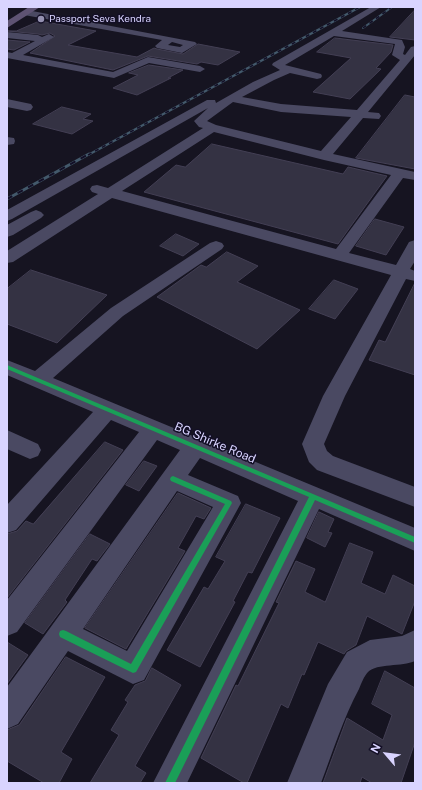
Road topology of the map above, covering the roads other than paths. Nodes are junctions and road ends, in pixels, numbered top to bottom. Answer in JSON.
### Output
{"nodes":[{"id":1,"x":377,"y":7,"type":"edge"},
{"id":2,"x":29,"y":9,"type":"edge"},
{"id":3,"x":7,"y":19,"type":"edge"},
{"id":4,"x":7,"y":25,"type":"edge"},
{"id":5,"x":333,"y":33,"type":"junction"},
{"id":6,"x":7,"y":35,"type":"edge"},
{"id":7,"x":49,"y":37,"type":"dead end"},
{"id":8,"x":38,"y":38,"type":"dead end"},
{"id":9,"x":170,"y":39,"type":"dead end"},
{"id":10,"x":397,"y":40,"type":"junction"},
{"id":11,"x":415,"y":43,"type":"edge"},
{"id":12,"x":415,"y":49,"type":"edge"},
{"id":13,"x":10,"y":56,"type":"edge"},
{"id":14,"x":411,"y":61,"type":"edge"},
{"id":15,"x":277,"y":64,"type":"junction"},
{"id":16,"x":200,"y":69,"type":"dead end"},
{"id":17,"x":290,"y":70,"type":"junction"},
{"id":18,"x":317,"y":76,"type":"dead end"},
{"id":19,"x":233,"y":99,"type":"junction"},
{"id":20,"x":7,"y":103,"type":"edge"},
{"id":21,"x":27,"y":107,"type":"dead end"},
{"id":22,"x":360,"y":114,"type":"junction"},
{"id":23,"x":375,"y":116,"type":"junction"},
{"id":24,"x":205,"y":124,"type":"junction"},
{"id":25,"x":366,"y":127,"type":"dead end"},
{"id":26,"x":348,"y":149,"type":"dead end"},
{"id":27,"x":324,"y":156,"type":"junction"},
{"id":28,"x":339,"y":160,"type":"junction"},
{"id":29,"x":399,"y":173,"type":"junction"},
{"id":30,"x":415,"y":176,"type":"edge"},
{"id":31,"x":102,"y":191,"type":"junction"},
{"id":32,"x":7,"y":216,"type":"edge"},
{"id":33,"x":7,"y":232,"type":"edge"},
{"id":34,"x":7,"y":244,"type":"edge"},
{"id":35,"x":415,"y":245,"type":"edge"},
{"id":36,"x":216,"y":246,"type":"dead end"},
{"id":37,"x":339,"y":256,"type":"junction"},
{"id":38,"x":7,"y":258,"type":"edge"},
{"id":39,"x":408,"y":274,"type":"edge"},
{"id":40,"x":7,"y":367,"type":"edge"},
{"id":41,"x":38,"y":380,"type":"junction"},
{"id":42,"x":107,"y":410,"type":"junction"},
{"id":43,"x":153,"y":429,"type":"junction"},
{"id":44,"x":7,"y":439,"type":"edge"},
{"id":45,"x":195,"y":447,"type":"junction"},
{"id":46,"x":30,"y":450,"type":"dead end"},
{"id":47,"x":173,"y":479,"type":"junction"},
{"id":48,"x":312,"y":496,"type":"junction"},
{"id":49,"x":415,"y":497,"type":"edge"},
{"id":50,"x":7,"y":522,"type":"edge"},
{"id":51,"x":415,"y":540,"type":"edge"},
{"id":52,"x":7,"y":622,"type":"edge"},
{"id":53,"x":63,"y":634,"type":"junction"},
{"id":54,"x":415,"y":644,"type":"edge"},
{"id":55,"x":7,"y":713,"type":"edge"},
{"id":56,"x":170,"y":783,"type":"edge"},
{"id":57,"x":304,"y":783,"type":"edge"}],
"edges":[{"from":1,"to":5,"type":"street"},
{"from":2,"to":3,"type":"main road"},
{"from":2,"to":4,"type":"main road"},
{"from":2,"to":9,"type":"street"},
{"from":5,"to":10,"type":"street"},
{"from":5,"to":15,"type":"street"},
{"from":6,"to":8,"type":"street"},
{"from":7,"to":13,"type":"street"},
{"from":10,"to":11,"type":"street"},
{"from":10,"to":14,"type":"street"},
{"from":12,"to":14,"type":"street"},
{"from":13,"to":16,"type":"street"},
{"from":14,"to":22,"type":"street"},
{"from":14,"to":23,"type":"street"},
{"from":15,"to":17,"type":"street"},
{"from":15,"to":32,"type":"street"},
{"from":17,"to":18,"type":"street"},
{"from":17,"to":19,"type":"street"},
{"from":19,"to":22,"type":"street"},
{"from":19,"to":24,"type":"street"},
{"from":20,"to":21,"type":"street"},
{"from":22,"to":23,"type":"street"},
{"from":22,"to":27,"type":"street"},
{"from":23,"to":25,"type":"street"},
{"from":24,"to":27,"type":"street"},
{"from":24,"to":31,"type":"street"},
{"from":24,"to":33,"type":"street"},
{"from":26,"to":28,"type":"street"},
{"from":27,"to":28,"type":"street"},
{"from":28,"to":29,"type":"street"},
{"from":29,"to":30,"type":"street"},
{"from":29,"to":37,"type":"street"},
{"from":31,"to":34,"type":"street"},
{"from":31,"to":37,"type":"street"},
{"from":31,"to":38,"type":"street"},
{"from":35,"to":39,"type":"street"},
{"from":36,"to":41,"type":"street"},
{"from":37,"to":39,"type":"street"},
{"from":39,"to":49,"type":"street"},
{"from":40,"to":41,"type":"street","name":"BG Shirke Road"},
{"from":41,"to":42,"type":"street","name":"BG Shirke Road"},
{"from":42,"to":43,"type":"street","name":"BG Shirke Road"},
{"from":42,"to":50,"type":"street"},
{"from":43,"to":45,"type":"street","name":"BG Shirke Road"},
{"from":43,"to":52,"type":"street"},
{"from":44,"to":46,"type":"street"},
{"from":45,"to":47,"type":"street"},
{"from":45,"to":48,"type":"street","name":"BG Shirke Road"},
{"from":47,"to":53,"type":"street"},
{"from":47,"to":53,"type":"street"},
{"from":48,"to":51,"type":"street","name":"BG Shirke Road"},
{"from":48,"to":56,"type":"street"},
{"from":53,"to":55,"type":"street"},
{"from":54,"to":57,"type":"street"}]}
